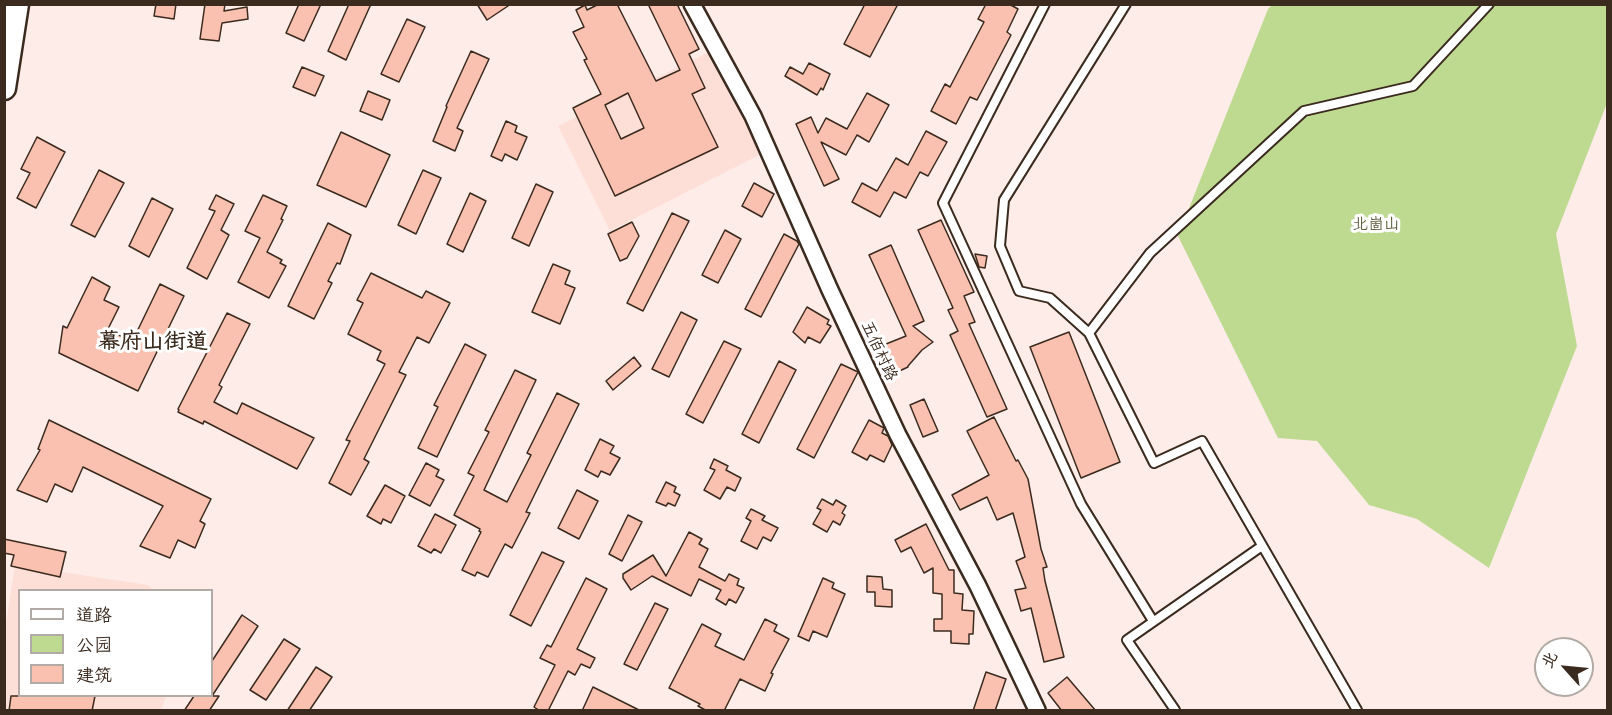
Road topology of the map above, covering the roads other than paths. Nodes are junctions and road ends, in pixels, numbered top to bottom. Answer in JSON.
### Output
{"nodes":[{"id":1,"x":16,"y":4,"type":"edge"},
{"id":2,"x":693,"y":4,"type":"edge"},
{"id":3,"x":1045,"y":4,"type":"edge"},
{"id":4,"x":1126,"y":4,"type":"edge"},
{"id":5,"x":1489,"y":4,"type":"edge"},
{"id":6,"x":4,"y":88,"type":"edge"},
{"id":7,"x":1089,"y":333,"type":"junction"},
{"id":8,"x":1262,"y":546,"type":"junction"},
{"id":9,"x":1153,"y":621,"type":"junction"},
{"id":10,"x":1037,"y":711,"type":"edge"},
{"id":11,"x":1175,"y":711,"type":"edge"},
{"id":12,"x":1357,"y":711,"type":"edge"}],
"edges":[{"from":1,"to":6,"type":"main road"},
{"from":2,"to":10,"type":"street","name":"五佰村路"},
{"from":3,"to":9,"type":"lane"},
{"from":4,"to":7,"type":"lane"},
{"from":5,"to":7,"type":"lane"},
{"from":7,"to":8,"type":"lane"},
{"from":8,"to":9,"type":"lane"},
{"from":8,"to":12,"type":"lane"},
{"from":9,"to":11,"type":"lane"}]}
